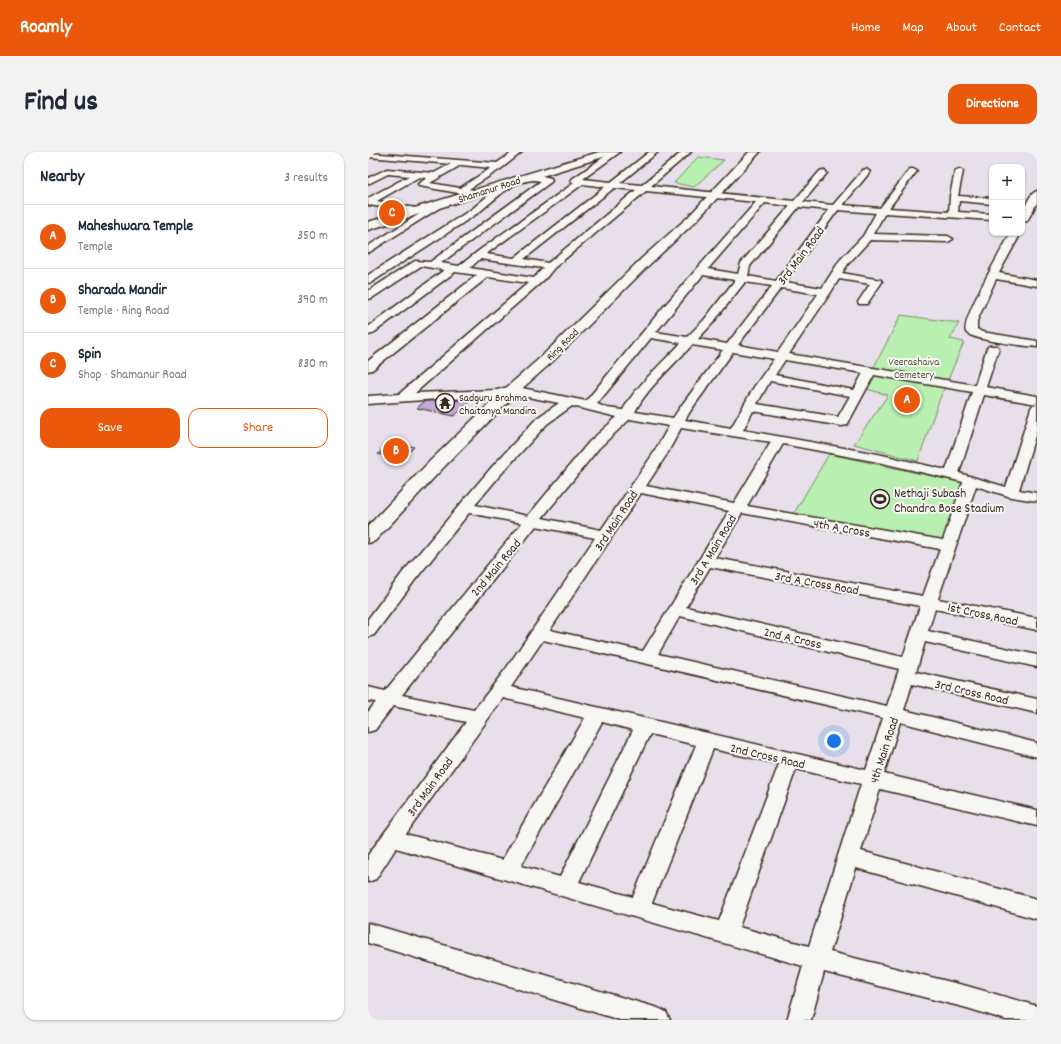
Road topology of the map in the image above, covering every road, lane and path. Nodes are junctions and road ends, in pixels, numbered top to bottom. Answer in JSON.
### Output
{"nodes":[{"id":1,"x":444,"y":152,"type":"edge"},
{"id":2,"x":518,"y":152,"type":"edge"},
{"id":3,"x":609,"y":152,"type":"edge"},
{"id":4,"x":616,"y":152,"type":"edge"},
{"id":5,"x":654,"y":152,"type":"edge"},
{"id":6,"x":687,"y":152,"type":"edge"},
{"id":7,"x":744,"y":152,"type":"edge"},
{"id":8,"x":756,"y":152,"type":"edge"},
{"id":9,"x":368,"y":155,"type":"edge"},
{"id":10,"x":429,"y":160,"type":"junction"},
{"id":11,"x":460,"y":162,"type":"junction"},
{"id":12,"x":499,"y":166,"type":"junction"},
{"id":13,"x":374,"y":169,"type":"dead end"},
{"id":14,"x":387,"y":171,"type":"junction"},
{"id":15,"x":913,"y":171,"type":"dead end"},
{"id":16,"x":959,"y":171,"type":"dead end"},
{"id":17,"x":866,"y":172,"type":"dead end"},
{"id":18,"x":406,"y":173,"type":"junction"},
{"id":19,"x":823,"y":173,"type":"dead end"},
{"id":20,"x":418,"y":174,"type":"junction"},
{"id":21,"x":435,"y":176,"type":"junction"},
{"id":22,"x":516,"y":180,"type":"junction"},
{"id":23,"x":368,"y":181,"type":"edge"},
{"id":24,"x":581,"y":182,"type":"junction"},
{"id":25,"x":612,"y":185,"type":"junction"},
{"id":26,"x":643,"y":189,"type":"junction"},
{"id":27,"x":462,"y":190,"type":"junction"},
{"id":28,"x":475,"y":193,"type":"junction"},
{"id":29,"x":1034,"y":194,"type":"edge"},
{"id":30,"x":707,"y":195,"type":"junction"},
{"id":31,"x":955,"y":198,"type":"junction"},
{"id":32,"x":989,"y":200,"type":"edge"},
{"id":33,"x":762,"y":201,"type":"junction"},
{"id":34,"x":368,"y":202,"type":"edge"},
{"id":35,"x":443,"y":203,"type":"junction"},
{"id":36,"x":795,"y":204,"type":"junction"},
{"id":37,"x":1027,"y":205,"type":"edge"},
{"id":38,"x":836,"y":208,"type":"junction"},
{"id":39,"x":418,"y":211,"type":"junction"},
{"id":40,"x":882,"y":211,"type":"junction"},
{"id":41,"x":953,"y":215,"type":"junction"},
{"id":42,"x":989,"y":217,"type":"edge"},
{"id":43,"x":368,"y":226,"type":"edge"},
{"id":44,"x":1014,"y":236,"type":"edge"},
{"id":45,"x":867,"y":237,"type":"junction"},
{"id":46,"x":948,"y":239,"type":"dead end"},
{"id":47,"x":457,"y":247,"type":"junction"},
{"id":48,"x":368,"y":250,"type":"edge"},
{"id":49,"x":481,"y":254,"type":"junction"},
{"id":50,"x":516,"y":261,"type":"junction"},
{"id":51,"x":432,"y":265,"type":"junction"},
{"id":52,"x":550,"y":266,"type":"junction"},
{"id":53,"x":458,"y":269,"type":"junction"},
{"id":54,"x":700,"y":272,"type":"junction"},
{"id":55,"x":486,"y":273,"type":"junction"},
{"id":56,"x":836,"y":275,"type":"junction"},
{"id":57,"x":993,"y":275,"type":"junction"},
{"id":58,"x":742,"y":278,"type":"junction"},
{"id":59,"x":369,"y":279,"type":"edge"},
{"id":60,"x":536,"y":281,"type":"junction"},
{"id":61,"x":389,"y":282,"type":"junction"},
{"id":62,"x":1037,"y":283,"type":"edge"},
{"id":63,"x":779,"y":284,"type":"junction"},
{"id":64,"x":826,"y":292,"type":"junction"},
{"id":65,"x":368,"y":296,"type":"edge"},
{"id":66,"x":862,"y":302,"type":"dead end"},
{"id":67,"x":368,"y":332,"type":"edge"},
{"id":68,"x":648,"y":334,"type":"junction"},
{"id":69,"x":690,"y":342,"type":"junction"},
{"id":70,"x":1037,"y":344,"type":"edge"},
{"id":71,"x":731,"y":348,"type":"junction"},
{"id":72,"x":993,"y":348,"type":"dead end"},
{"id":73,"x":782,"y":357,"type":"junction"},
{"id":74,"x":368,"y":367,"type":"edge"},
{"id":75,"x":870,"y":371,"type":"junction"},
{"id":76,"x":767,"y":377,"type":"junction"},
{"id":77,"x":512,"y":390,"type":"junction"},
{"id":78,"x":980,"y":391,"type":"junction"},
{"id":79,"x":491,"y":394,"type":"junction"},
{"id":80,"x":858,"y":394,"type":"junction"},
{"id":81,"x":402,"y":398,"type":"junction"},
{"id":82,"x":382,"y":399,"type":"junction"},
{"id":83,"x":368,"y":400,"type":"edge"},
{"id":84,"x":1037,"y":400,"type":"edge"},
{"id":85,"x":569,"y":402,"type":"junction"},
{"id":86,"x":589,"y":405,"type":"junction"},
{"id":87,"x":749,"y":407,"type":"junction"},
{"id":88,"x":368,"y":408,"type":"edge"},
{"id":89,"x":1037,"y":408,"type":"edge"},
{"id":90,"x":627,"y":415,"type":"junction"},
{"id":91,"x":678,"y":424,"type":"junction"},
{"id":92,"x":734,"y":433,"type":"junction"},
{"id":93,"x":779,"y":440,"type":"junction"},
{"id":94,"x":951,"y":476,"type":"junction"},
{"id":95,"x":971,"y":480,"type":"junction"},
{"id":96,"x":636,"y":488,"type":"junction"},
{"id":97,"x":1011,"y":493,"type":"junction"},
{"id":98,"x":1037,"y":497,"type":"edge"},
{"id":99,"x":466,"y":508,"type":"junction"},
{"id":100,"x":736,"y":508,"type":"junction"},
{"id":101,"x":368,"y":521,"type":"edge"},
{"id":102,"x":533,"y":522,"type":"junction"},
{"id":103,"x":604,"y":535,"type":"junction"},
{"id":104,"x":368,"y":537,"type":"edge"},
{"id":105,"x":948,"y":546,"type":"junction"},
{"id":106,"x":705,"y":561,"type":"junction"},
{"id":107,"x":930,"y":602,"type":"junction"},
{"id":108,"x":676,"y":610,"type":"junction"},
{"id":109,"x":1037,"y":624,"type":"edge"},
{"id":110,"x":368,"y":631,"type":"edge"},
{"id":111,"x":538,"y":633,"type":"junction"},
{"id":112,"x":919,"y":635,"type":"junction"},
{"id":113,"x":647,"y":658,"type":"junction"},
{"id":114,"x":1037,"y":661,"type":"edge"},
{"id":115,"x":908,"y":671,"type":"junction"},
{"id":116,"x":499,"y":691,"type":"junction"},
{"id":117,"x":368,"y":694,"type":"edge"},
{"id":118,"x":388,"y":699,"type":"junction"},
{"id":119,"x":1037,"y":706,"type":"edge"},
{"id":120,"x":597,"y":714,"type":"junction"},
{"id":121,"x":894,"y":714,"type":"junction"},
{"id":122,"x":478,"y":718,"type":"junction"},
{"id":123,"x":368,"y":725,"type":"edge"},
{"id":124,"x":645,"y":725,"type":"junction"},
{"id":125,"x":707,"y":740,"type":"junction"},
{"id":126,"x":1037,"y":750,"type":"edge"},
{"id":127,"x":790,"y":760,"type":"junction"},
{"id":128,"x":873,"y":780,"type":"junction"},
{"id":129,"x":1037,"y":818,"type":"edge"},
{"id":130,"x":391,"y":838,"type":"junction"},
{"id":131,"x":849,"y":857,"type":"junction"},
{"id":132,"x":507,"y":871,"type":"junction"},
{"id":133,"x":368,"y":873,"type":"edge"},
{"id":134,"x":565,"y":888,"type":"junction"},
{"id":135,"x":639,"y":909,"type":"junction"},
{"id":136,"x":1037,"y":909,"type":"edge"},
{"id":137,"x":368,"y":933,"type":"edge"},
{"id":138,"x":726,"y":933,"type":"junction"},
{"id":139,"x":816,"y":959,"type":"junction"},
{"id":140,"x":1037,"y":1018,"type":"edge"},
{"id":141,"x":658,"y":1020,"type":"edge"},
{"id":142,"x":799,"y":1020,"type":"edge"}],
"edges":[{"from":1,"to":10,"type":"street"},
{"from":2,"to":12,"type":"street"},
{"from":3,"to":22,"type":"main road","name":"Shamanur Road"},
{"from":4,"to":24,"type":"street"},
{"from":5,"to":25,"type":"street"},
{"from":6,"to":26,"type":"street"},
{"from":7,"to":30,"type":"main road","name":"Ring Road"},
{"from":8,"to":30,"type":"main road","name":"Ring Road"},
{"from":9,"to":10,"type":"street"},
{"from":10,"to":11,"type":"street"},
{"from":10,"to":18,"type":"street"},
{"from":11,"to":12,"type":"street"},
{"from":11,"to":21,"type":"street"},
{"from":12,"to":27,"type":"street"},
{"from":13,"to":14,"type":"street"},
{"from":14,"to":18,"type":"street"},
{"from":14,"to":23,"type":"street"},
{"from":15,"to":40,"type":"street"},
{"from":16,"to":31,"type":"street"},
{"from":17,"to":38,"type":"street","name":"3rd Main Road"},
{"from":18,"to":20,"type":"street"},
{"from":19,"to":36,"type":"street","name":"2nd Main Road"},
{"from":20,"to":21,"type":"street"},
{"from":20,"to":34,"type":"street"},
{"from":21,"to":27,"type":"street"},
{"from":22,"to":28,"type":"main road","name":"Shamanur Road"},
{"from":22,"to":47,"type":"street"},
{"from":22,"to":59,"type":"street"},
{"from":24,"to":25,"type":"street"},
{"from":24,"to":49,"type":"street"},
{"from":25,"to":26,"type":"street"},
{"from":25,"to":50,"type":"street"},
{"from":26,"to":30,"type":"street"},
{"from":26,"to":52,"type":"street"},
{"from":27,"to":28,"type":"street"},
{"from":28,"to":35,"type":"main road","name":"Shamanur Road"},
{"from":29,"to":37,"type":"street"},
{"from":30,"to":33,"type":"street"},
{"from":30,"to":77,"type":"main road","name":"Ring Road"},
{"from":30,"to":79,"type":"main road","name":"Ring Road"},
{"from":31,"to":32,"type":"street"},
{"from":31,"to":41,"type":"street"},
{"from":33,"to":36,"type":"street"},
{"from":33,"to":54,"type":"street"},
{"from":34,"to":39,"type":"street"},
{"from":35,"to":39,"type":"main road","name":"Shamanur Road"},
{"from":35,"to":48,"type":"street"},
{"from":36,"to":38,"type":"street"},
{"from":36,"to":58,"type":"street","name":"2nd Main Road"},
{"from":38,"to":40,"type":"street"},
{"from":38,"to":63,"type":"street","name":"3rd Main Road"},
{"from":39,"to":43,"type":"main road","name":"Shamanur Road"},
{"from":40,"to":41,"type":"street"},
{"from":40,"to":45,"type":"street"},
{"from":41,"to":42,"type":"street"},
{"from":44,"to":57,"type":"street"},
{"from":45,"to":46,"type":"street"},
{"from":45,"to":56,"type":"street"},
{"from":47,"to":49,"type":"street"},
{"from":47,"to":51,"type":"street"},
{"from":49,"to":50,"type":"street"},
{"from":49,"to":53,"type":"street"},
{"from":50,"to":52,"type":"street"},
{"from":51,"to":53,"type":"street"},
{"from":51,"to":61,"type":"street"},
{"from":52,"to":60,"type":"street"},
{"from":53,"to":55,"type":"street"},
{"from":53,"to":67,"type":"street"},
{"from":54,"to":58,"type":"street"},
{"from":54,"to":68,"type":"street"},
{"from":55,"to":60,"type":"street"},
{"from":55,"to":74,"type":"street"},
{"from":56,"to":64,"type":"street"},
{"from":56,"to":66,"type":"street"},
{"from":57,"to":62,"type":"street"},
{"from":57,"to":70,"type":"street"},
{"from":58,"to":63,"type":"street"},
{"from":58,"to":69,"type":"street","name":"2nd Main Road"},
{"from":59,"to":61,"type":"street"},
{"from":60,"to":81,"type":"street"},
{"from":61,"to":65,"type":"street"},
{"from":63,"to":64,"type":"street"},
{"from":63,"to":71,"type":"street","name":"3rd Main Road"},
{"from":64,"to":73,"type":"street"},
{"from":68,"to":69,"type":"street"},
{"from":68,"to":86,"type":"street"},
{"from":69,"to":71,"type":"street"},
{"from":69,"to":90,"type":"street","name":"2nd Main Road"},
{"from":71,"to":73,"type":"street"},
{"from":71,"to":91,"type":"street","name":"3rd Main Road"},
{"from":72,"to":78,"type":"street"},
{"from":73,"to":75,"type":"street"},
{"from":73,"to":76,"type":"street"},
{"from":75,"to":78,"type":"street"},
{"from":75,"to":80,"type":"street"},
{"from":76,"to":80,"type":"street"},
{"from":76,"to":87,"type":"street"},
{"from":77,"to":79,"type":"street"},
{"from":77,"to":85,"type":"street"},
{"from":77,"to":104,"type":"main road","name":"Ring Road"},
{"from":78,"to":84,"type":"street"},
{"from":78,"to":94,"type":"street"},
{"from":79,"to":81,"type":"street"},
{"from":79,"to":101,"type":"main road","name":"Ring Road"},
{"from":80,"to":87,"type":"street"},
{"from":81,"to":82,"type":"street"},
{"from":82,"to":83,"type":"street"},
{"from":82,"to":88,"type":"street"},
{"from":85,"to":86,"type":"street"},
{"from":85,"to":99,"type":"street"},
{"from":86,"to":90,"type":"street"},
{"from":87,"to":92,"type":"street"},
{"from":89,"to":97,"type":"street"},
{"from":90,"to":91,"type":"street"},
{"from":90,"to":102,"type":"street","name":"2nd Main Road"},
{"from":91,"to":92,"type":"street"},
{"from":91,"to":96,"type":"street","name":"3rd Main Road"},
{"from":92,"to":93,"type":"street"},
{"from":93,"to":94,"type":"street"},
{"from":93,"to":100,"type":"street","name":"3rd A Main Road"},
{"from":94,"to":95,"type":"street"},
{"from":95,"to":97,"type":"street"},
{"from":95,"to":105,"type":"street","name":"4th Main Road"},
{"from":96,"to":100,"type":"street","name":"4th A Cross"},
{"from":96,"to":103,"type":"street","name":"3rd Main Road"},
{"from":97,"to":98,"type":"street"},
{"from":99,"to":102,"type":"street"},
{"from":99,"to":110,"type":"street"},
{"from":100,"to":105,"type":"street","name":"4th A Cross"},
{"from":100,"to":106,"type":"street","name":"3rd A Main Road"},
{"from":102,"to":103,"type":"street"},
{"from":102,"to":118,"type":"street","name":"2nd Main Road"},
{"from":103,"to":111,"type":"street","name":"3rd Main Road"},
{"from":105,"to":107,"type":"street","name":"4th Main Road"},
{"from":106,"to":107,"type":"street","name":"3rd A Cross Road"},
{"from":106,"to":108,"type":"street","name":"3rd A Main Road"},
{"from":107,"to":109,"type":"street","name":"1st Cross Road"},
{"from":107,"to":112,"type":"street","name":"4th Main Road"},
{"from":108,"to":113,"type":"street","name":"3rd A Main Road"},
{"from":108,"to":115,"type":"street","name":"2nd A Cross"},
{"from":111,"to":113,"type":"street"},
{"from":111,"to":116,"type":"street","name":"3rd Main Road"},
{"from":112,"to":114,"type":"street"},
{"from":112,"to":115,"type":"street","name":"4th Main Road"},
{"from":113,"to":121,"type":"street"},
{"from":115,"to":119,"type":"street","name":"3rd Cross Road"},
{"from":115,"to":121,"type":"street","name":"4th Main Road"},
{"from":116,"to":120,"type":"street","name":"2nd Cross Road"},
{"from":116,"to":122,"type":"street","name":"3rd Main Road"},
{"from":117,"to":118,"type":"street"},
{"from":118,"to":122,"type":"street"},
{"from":118,"to":123,"type":"street","name":"2nd Main Road"},
{"from":120,"to":124,"type":"street","name":"2nd Cross Road"},
{"from":120,"to":132,"type":"street"},
{"from":121,"to":126,"type":"street"},
{"from":121,"to":128,"type":"street","name":"4th Main Road"},
{"from":122,"to":130,"type":"street","name":"3rd Main Road"},
{"from":124,"to":125,"type":"street","name":"2nd Cross Road"},
{"from":124,"to":134,"type":"street"},
{"from":125,"to":127,"type":"street","name":"2nd Cross Road"},
{"from":125,"to":135,"type":"street"},
{"from":127,"to":128,"type":"street","name":"2nd Cross Road"},
{"from":127,"to":138,"type":"street"},
{"from":128,"to":129,"type":"street","name":"2nd Cross Road"},
{"from":128,"to":131,"type":"street","name":"4th Main Road"},
{"from":130,"to":132,"type":"street"},
{"from":130,"to":133,"type":"street","name":"3rd Main Road"},
{"from":131,"to":136,"type":"street"},
{"from":131,"to":139,"type":"street","name":"4th Main Road"},
{"from":132,"to":134,"type":"street"},
{"from":134,"to":135,"type":"street"},
{"from":135,"to":138,"type":"street"},
{"from":137,"to":141,"type":"street"},
{"from":138,"to":139,"type":"street"},
{"from":139,"to":140,"type":"street"},
{"from":139,"to":142,"type":"street","name":"4th Main Road"}]}
